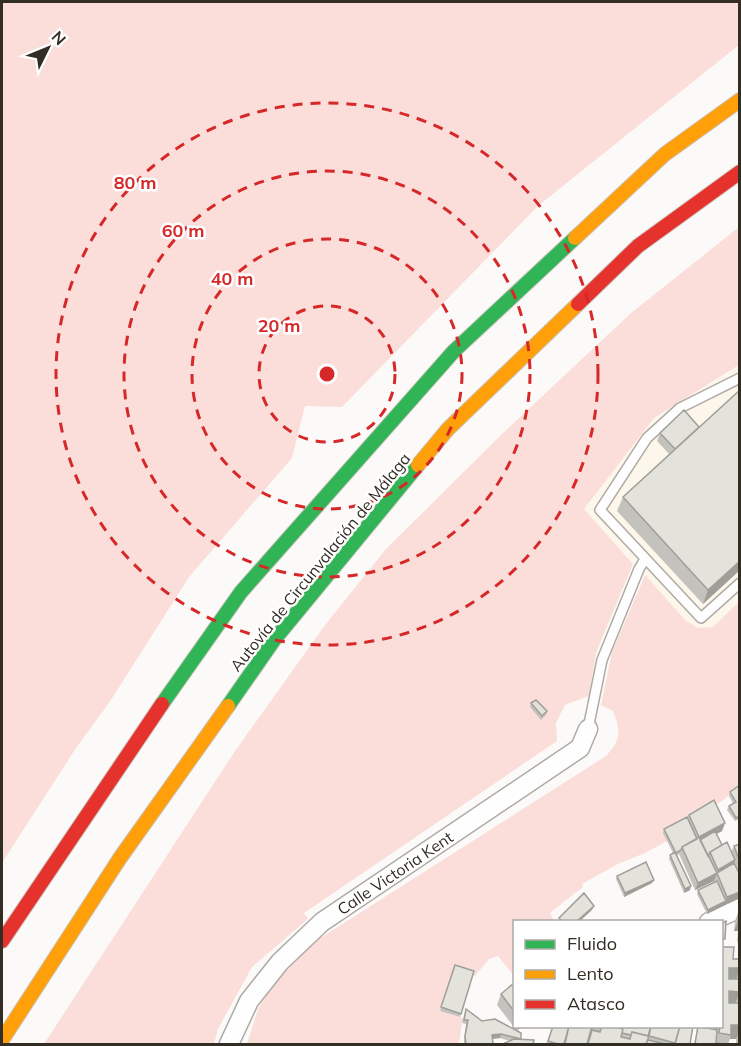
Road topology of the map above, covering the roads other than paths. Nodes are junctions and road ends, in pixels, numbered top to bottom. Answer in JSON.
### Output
{"nodes":[{"id":1,"x":740,"y":100,"type":"edge"},
{"id":2,"x":740,"y":172,"type":"edge"},
{"id":3,"x":740,"y":378,"type":"edge"},
{"id":4,"x":645,"y":558,"type":"junction"},
{"id":5,"x":740,"y":583,"type":"edge"},
{"id":6,"x":588,"y":729,"type":"joint"},
{"id":7,"x":740,"y":908,"type":"edge"},
{"id":8,"x":711,"y":920,"type":"edge"},
{"id":9,"x":2,"y":940,"type":"edge"},
{"id":10,"x":2,"y":1041,"type":"edge"},
{"id":11,"x":229,"y":1044,"type":"edge"}],
"edges":[{"from":1,"to":9,"type":"highway","name":"Autovía de Circunvalación de Málaga"},
{"from":2,"to":10,"type":"highway","name":"Autovía de Circunvalación de Málaga"},
{"from":3,"to":4,"type":"lane"},
{"from":4,"to":5,"type":"lane"},
{"from":4,"to":6,"type":"lane"},
{"from":6,"to":11,"type":"street","name":"Calle Victoria Kent"},
{"from":7,"to":8,"type":"street"}]}
